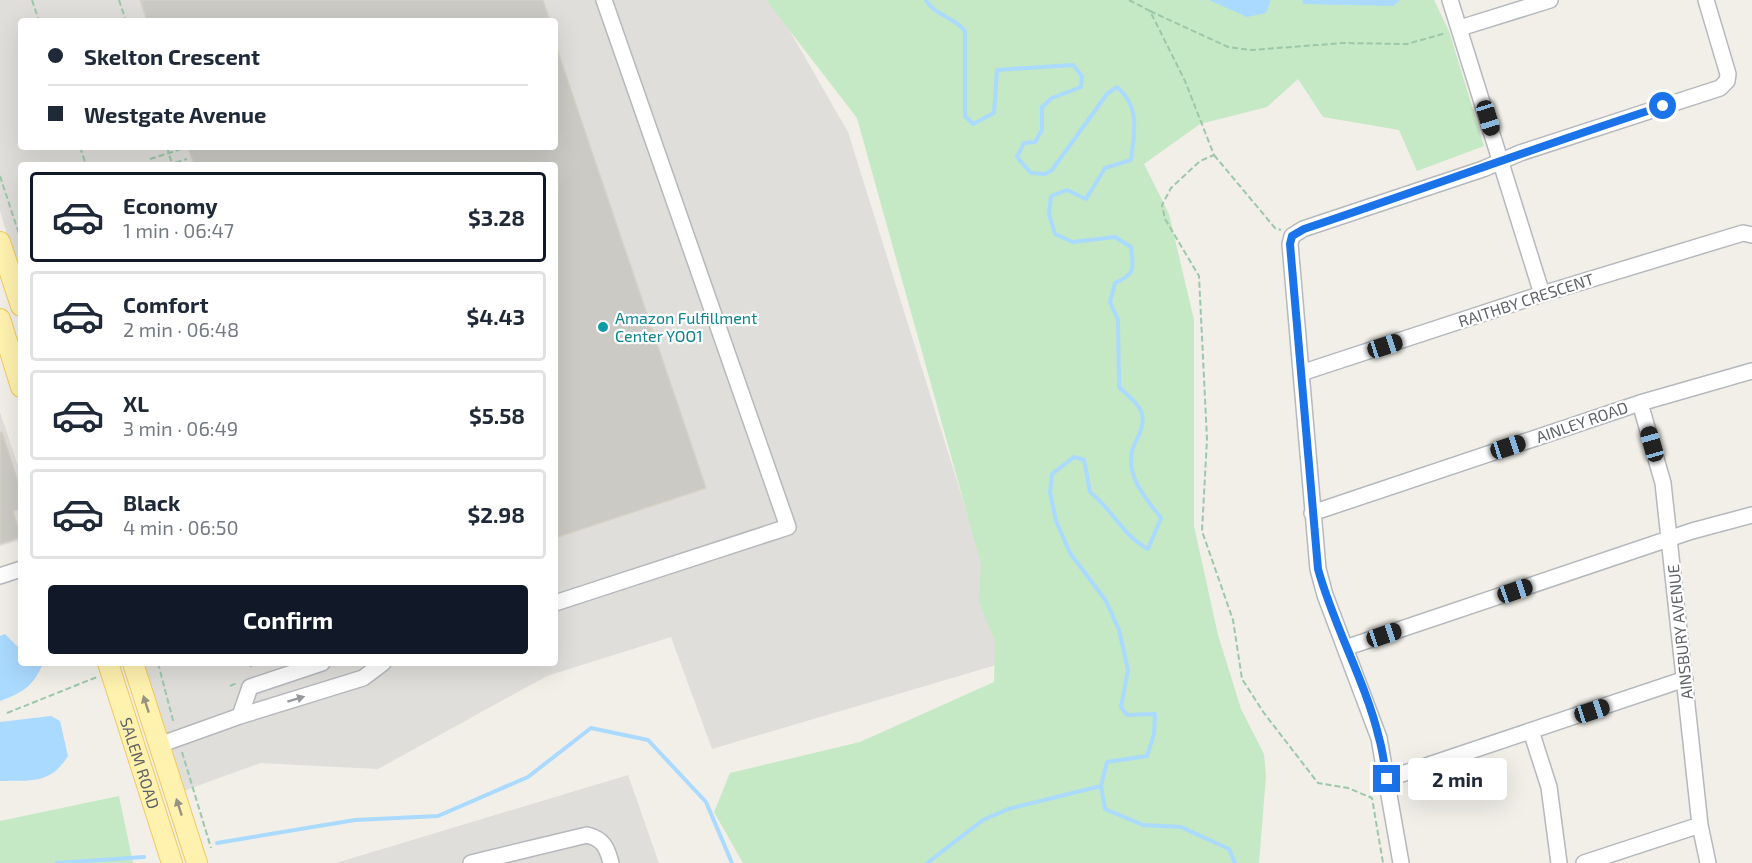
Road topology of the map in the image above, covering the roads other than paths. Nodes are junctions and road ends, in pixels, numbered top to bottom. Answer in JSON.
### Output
{"nodes":[{"id":1,"x":604,"y":0,"type":"edge"},
{"id":2,"x":1450,"y":0,"type":"edge"},
{"id":3,"x":1550,"y":0,"type":"edge"},
{"id":4,"x":1706,"y":0,"type":"edge"},
{"id":5,"x":1460,"y":28,"type":"junction"},
{"id":6,"x":1501,"y":161,"type":"junction"},
{"id":7,"x":1752,"y":235,"type":"edge"},
{"id":8,"x":0,"y":242,"type":"edge"},
{"id":9,"x":1542,"y":294,"type":"junction"},
{"id":10,"x":18,"y":297,"type":"edge"},
{"id":11,"x":0,"y":319,"type":"edge"},
{"id":12,"x":1752,"y":371,"type":"edge"},
{"id":13,"x":1300,"y":373,"type":"junction"},
{"id":14,"x":18,"y":377,"type":"edge"},
{"id":15,"x":1640,"y":403,"type":"junction"},
{"id":16,"x":1312,"y":513,"type":"junction"},
{"id":17,"x":1752,"y":515,"type":"edge"},
{"id":18,"x":1669,"y":539,"type":"junction"},
{"id":19,"x":18,"y":571,"type":"edge"},
{"id":20,"x":0,"y":576,"type":"edge"},
{"id":21,"x":558,"y":602,"type":"edge"},
{"id":22,"x":1345,"y":648,"type":"junction"},
{"id":23,"x":134,"y":666,"type":"edge"},
{"id":24,"x":313,"y":666,"type":"edge"},
{"id":25,"x":379,"y":666,"type":"edge"},
{"id":26,"x":110,"y":669,"type":"edge"},
{"id":27,"x":1685,"y":679,"type":"junction"},
{"id":28,"x":240,"y":716,"type":"junction"},
{"id":29,"x":1531,"y":731,"type":"junction"},
{"id":30,"x":159,"y":745,"type":"junction"},
{"id":31,"x":1387,"y":779,"type":"junction"},
{"id":32,"x":1701,"y":825,"type":"junction"},
{"id":33,"x":205,"y":858,"type":"edge"},
{"id":34,"x":172,"y":863,"type":"edge"},
{"id":35,"x":471,"y":863,"type":"edge"},
{"id":36,"x":611,"y":863,"type":"edge"},
{"id":37,"x":1401,"y":863,"type":"edge"},
{"id":38,"x":1558,"y":863,"type":"edge"},
{"id":39,"x":1584,"y":863,"type":"edge"},
{"id":40,"x":1708,"y":863,"type":"edge"}],
"edges":[{"from":1,"to":21,"type":"street"},
{"from":2,"to":5,"type":"street"},
{"from":3,"to":5,"type":"street"},
{"from":4,"to":6,"type":"street"},
{"from":5,"to":6,"type":"street"},
{"from":6,"to":9,"type":"street"},
{"from":6,"to":13,"type":"street"},
{"from":7,"to":9,"type":"street","name":"RAITHBY CRESCENT"},
{"from":8,"to":10,"type":"main road"},
{"from":9,"to":13,"type":"street","name":"RAITHBY CRESCENT"},
{"from":11,"to":14,"type":"main road"},
{"from":12,"to":15,"type":"street","name":"AINLEY ROAD"},
{"from":13,"to":16,"type":"street"},
{"from":15,"to":16,"type":"street","name":"AINLEY ROAD"},
{"from":15,"to":18,"type":"street","name":"AINSBURY AVENUE"},
{"from":16,"to":22,"type":"street"},
{"from":17,"to":18,"type":"street"},
{"from":18,"to":22,"type":"street"},
{"from":18,"to":27,"type":"street","name":"AINSBURY AVENUE"},
{"from":19,"to":20,"type":"street"},
{"from":22,"to":31,"type":"street"},
{"from":30,"to":23,"type":"main road","name":"SALEM ROAD","one_way":true},
{"from":24,"to":28,"type":"street"},
{"from":28,"to":25,"type":"street","one_way":true},
{"from":26,"to":34,"type":"main road","name":"SALEM ROAD"},
{"from":27,"to":29,"type":"street"},
{"from":27,"to":32,"type":"street","name":"AINSBURY AVENUE"},
{"from":28,"to":30,"type":"street"},
{"from":29,"to":31,"type":"street"},
{"from":29,"to":38,"type":"street"},
{"from":33,"to":30,"type":"main road","name":"SALEM ROAD","one_way":true},
{"from":31,"to":37,"type":"street"},
{"from":32,"to":39,"type":"street"},
{"from":32,"to":40,"type":"street","name":"AINSBURY AVENUE"},
{"from":35,"to":36,"type":"street"}]}
